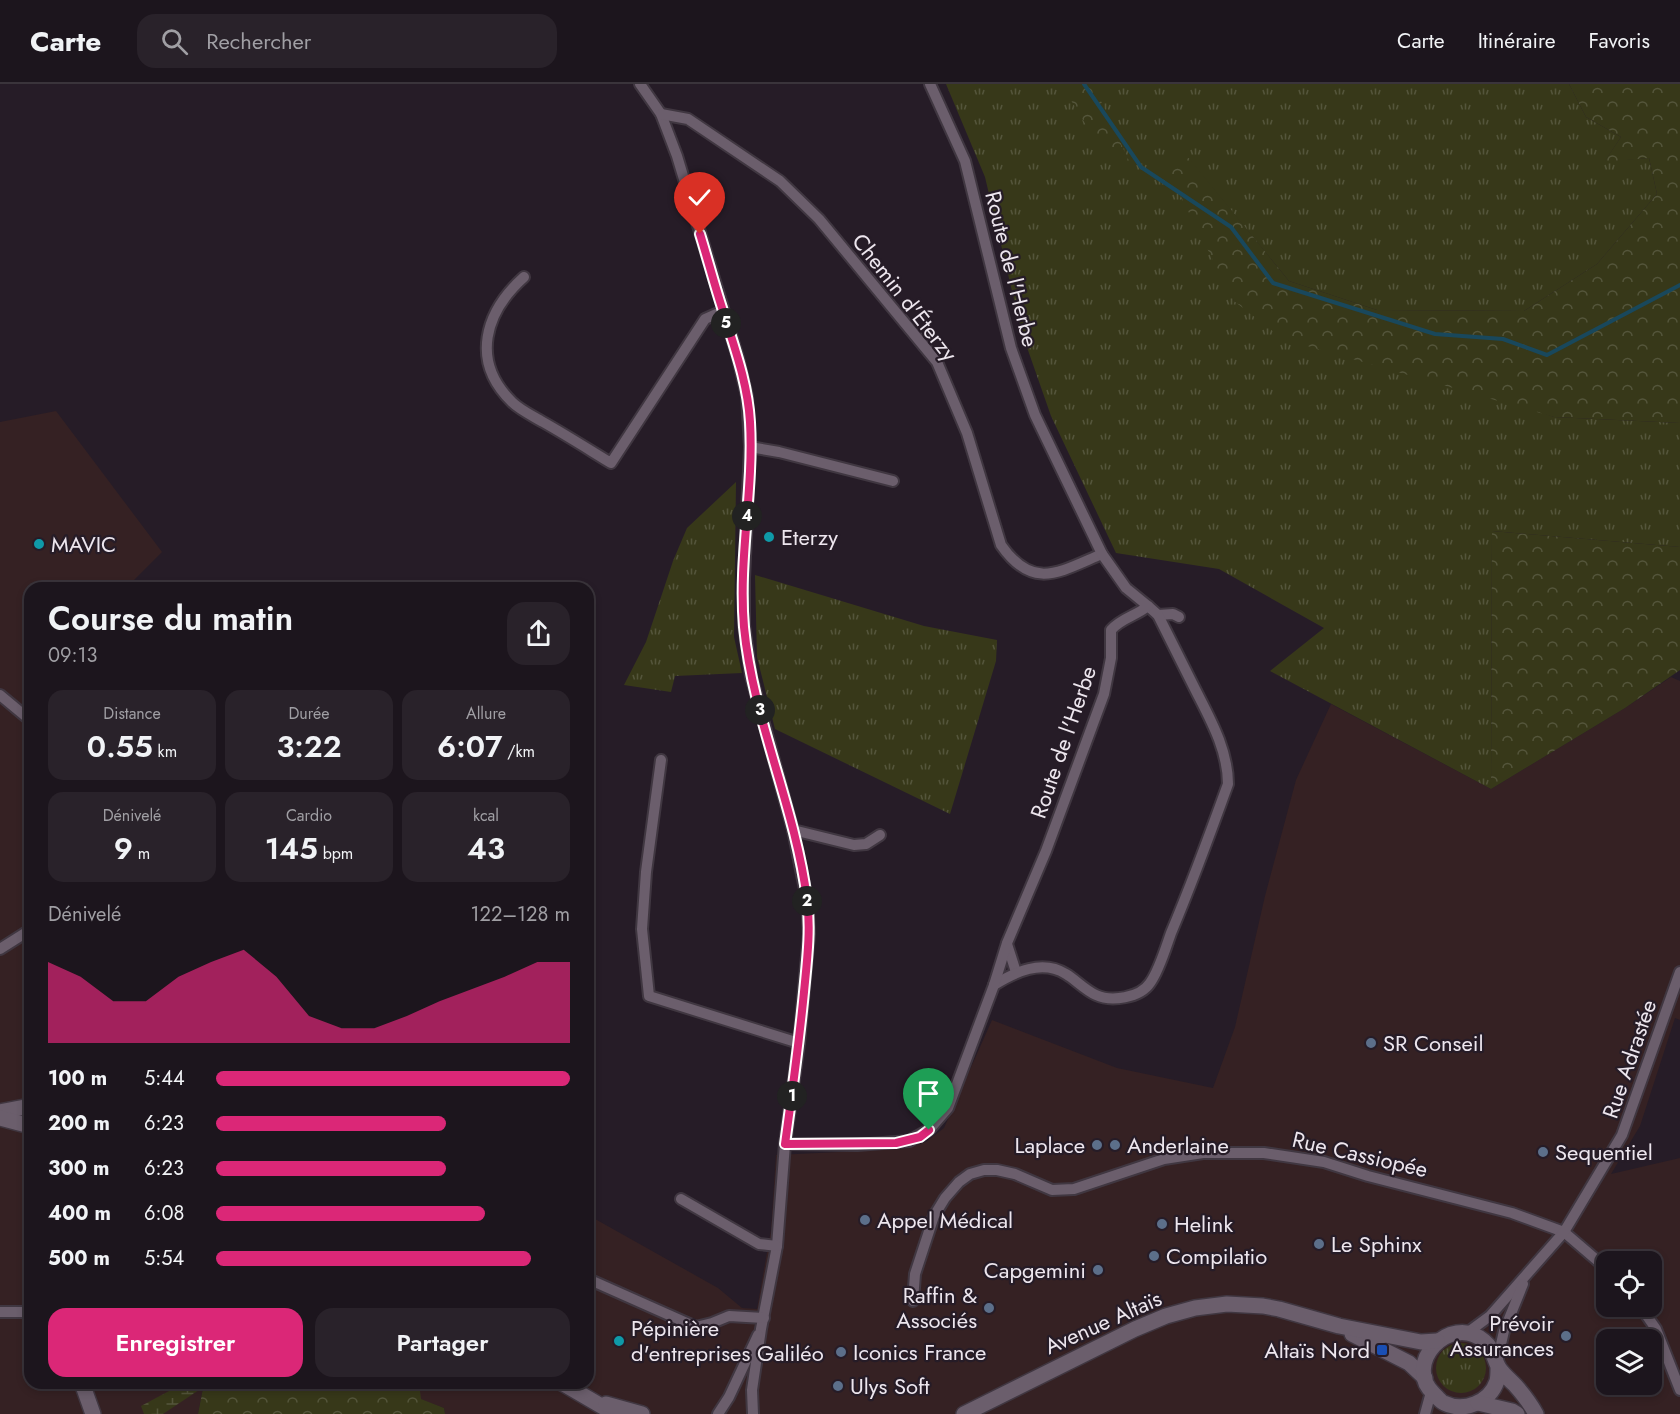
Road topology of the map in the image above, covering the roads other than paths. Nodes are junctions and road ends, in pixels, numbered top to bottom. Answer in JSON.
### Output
{"nodes":[{"id":1,"x":640,"y":84,"type":"edge"},
{"id":2,"x":930,"y":84,"type":"edge"},
{"id":3,"x":661,"y":114,"type":"junction"},
{"id":4,"x":524,"y":277,"type":"dead end"},
{"id":5,"x":723,"y":311,"type":"junction"},
{"id":6,"x":750,"y":447,"type":"junction"},
{"id":7,"x":893,"y":481,"type":"dead end"},
{"id":8,"x":1102,"y":554,"type":"junction"},
{"id":9,"x":1148,"y":606,"type":"junction"},
{"id":10,"x":1158,"y":615,"type":"junction"},
{"id":11,"x":1179,"y":617,"type":"dead end"},
{"id":12,"x":0,"y":695,"type":"edge"},
{"id":13,"x":24,"y":715,"type":"edge"},
{"id":14,"x":661,"y":760,"type":"dead end"},
{"id":15,"x":793,"y":830,"type":"junction"},
{"id":16,"x":880,"y":835,"type":"dead end"},
{"id":17,"x":24,"y":934,"type":"edge"},
{"id":18,"x":1007,"y":943,"type":"junction"},
{"id":19,"x":0,"y":949,"type":"edge"},
{"id":20,"x":1016,"y":972,"type":"junction"},
{"id":21,"x":1680,"y":972,"type":"edge"},
{"id":22,"x":994,"y":985,"type":"junction"},
{"id":23,"x":799,"y":1043,"type":"junction"},
{"id":24,"x":24,"y":1107,"type":"edge"},
{"id":25,"x":0,"y":1112,"type":"edge"},
{"id":26,"x":0,"y":1118,"type":"edge"},
{"id":27,"x":24,"y":1124,"type":"edge"},
{"id":28,"x":785,"y":1144,"type":"junction"},
{"id":29,"x":681,"y":1199,"type":"dead end"},
{"id":30,"x":1564,"y":1232,"type":"junction"},
{"id":31,"x":777,"y":1246,"type":"junction"},
{"id":32,"x":1596,"y":1259,"type":"edge"},
{"id":33,"x":1527,"y":1275,"type":"junction"},
{"id":34,"x":594,"y":1282,"type":"edge"},
{"id":35,"x":913,"y":1301,"type":"dead end"},
{"id":36,"x":0,"y":1312,"type":"edge"},
{"id":37,"x":24,"y":1312,"type":"edge"},
{"id":38,"x":1648,"y":1317,"type":"edge"},
{"id":39,"x":764,"y":1318,"type":"junction"},
{"id":40,"x":1339,"y":1326,"type":"junction"},
{"id":41,"x":761,"y":1329,"type":"junction"},
{"id":42,"x":1467,"y":1333,"type":"junction"},
{"id":43,"x":1437,"y":1341,"type":"junction"},
{"id":44,"x":1498,"y":1365,"type":"junction"},
{"id":45,"x":1428,"y":1385,"type":"junction"},
{"id":46,"x":84,"y":1389,"type":"edge"},
{"id":47,"x":572,"y":1389,"type":"edge"},
{"id":48,"x":1680,"y":1390,"type":"edge"},
{"id":49,"x":586,"y":1398,"type":"junction"},
{"id":50,"x":1478,"y":1403,"type":"junction"},
{"id":51,"x":1459,"y":1411,"type":"edge"},
{"id":52,"x":93,"y":1414,"type":"edge"},
{"id":53,"x":615,"y":1414,"type":"edge"},
{"id":54,"x":642,"y":1414,"type":"edge"},
{"id":55,"x":718,"y":1414,"type":"edge"},
{"id":56,"x":753,"y":1414,"type":"edge"},
{"id":57,"x":964,"y":1414,"type":"edge"},
{"id":58,"x":1425,"y":1414,"type":"edge"},
{"id":59,"x":1517,"y":1414,"type":"edge"},
{"id":60,"x":1536,"y":1414,"type":"edge"}],
"edges":[{"from":1,"to":3,"type":"street"},
{"from":2,"to":8,"type":"street","name":"Route de l'Herbe"},
{"from":3,"to":5,"type":"street"},
{"from":3,"to":8,"type":"street","name":"Chemin d'Éterzy"},
{"from":4,"to":5,"type":"street"},
{"from":5,"to":6,"type":"street"},
{"from":6,"to":7,"type":"street"},
{"from":6,"to":15,"type":"street"},
{"from":8,"to":9,"type":"street","name":"Route de l'Herbe"},
{"from":9,"to":10,"type":"street"},
{"from":9,"to":18,"type":"street","name":"Route de l'Herbe"},
{"from":10,"to":11,"type":"street"},
{"from":10,"to":20,"type":"street"},
{"from":12,"to":13,"type":"street"},
{"from":14,"to":23,"type":"street"},
{"from":15,"to":16,"type":"street"},
{"from":15,"to":23,"type":"street"},
{"from":17,"to":19,"type":"street"},
{"from":18,"to":20,"type":"street"},
{"from":18,"to":22,"type":"street","name":"Route de l'Herbe"},
{"from":20,"to":22,"type":"street"},
{"from":21,"to":30,"type":"street","name":"Rue Adrastée"},
{"from":22,"to":28,"type":"street","name":"Route de l'Herbe"},
{"from":23,"to":28,"type":"street"},
{"from":24,"to":25,"type":"street"},
{"from":26,"to":27,"type":"street"},
{"from":28,"to":31,"type":"street"},
{"from":29,"to":31,"type":"street"},
{"from":30,"to":32,"type":"street"},
{"from":30,"to":33,"type":"street","name":"Rue Adrastée"},
{"from":30,"to":35,"type":"street","name":"Rue Cassiopée"},
{"from":31,"to":39,"type":"street"},
{"from":33,"to":42,"type":"street","name":"Rue Adrastée"},
{"from":33,"to":44,"type":"street","name":"Rue Adrastée"},
{"from":34,"to":39,"type":"street"},
{"from":36,"to":37,"type":"street"},
{"from":38,"to":48,"type":"street"},
{"from":39,"to":41,"type":"street"},
{"from":40,"to":43,"type":"street","name":"Avenue Altaïs"},
{"from":40,"to":45,"type":"street","name":"Avenue Altaïs"},
{"from":40,"to":57,"type":"street","name":"Avenue Altaïs"},
{"from":41,"to":55,"type":"street"},
{"from":41,"to":56,"type":"street"},
{"from":42,"to":43,"type":"street"},
{"from":42,"to":44,"type":"street"},
{"from":43,"to":45,"type":"street"},
{"from":44,"to":50,"type":"street"},
{"from":44,"to":60,"type":"street"},
{"from":45,"to":51,"type":"street"},
{"from":45,"to":58,"type":"street"},
{"from":46,"to":52,"type":"street"},
{"from":47,"to":49,"type":"street"},
{"from":49,"to":53,"type":"street"},
{"from":49,"to":54,"type":"street"},
{"from":50,"to":51,"type":"street"},
{"from":50,"to":59,"type":"street"}]}
